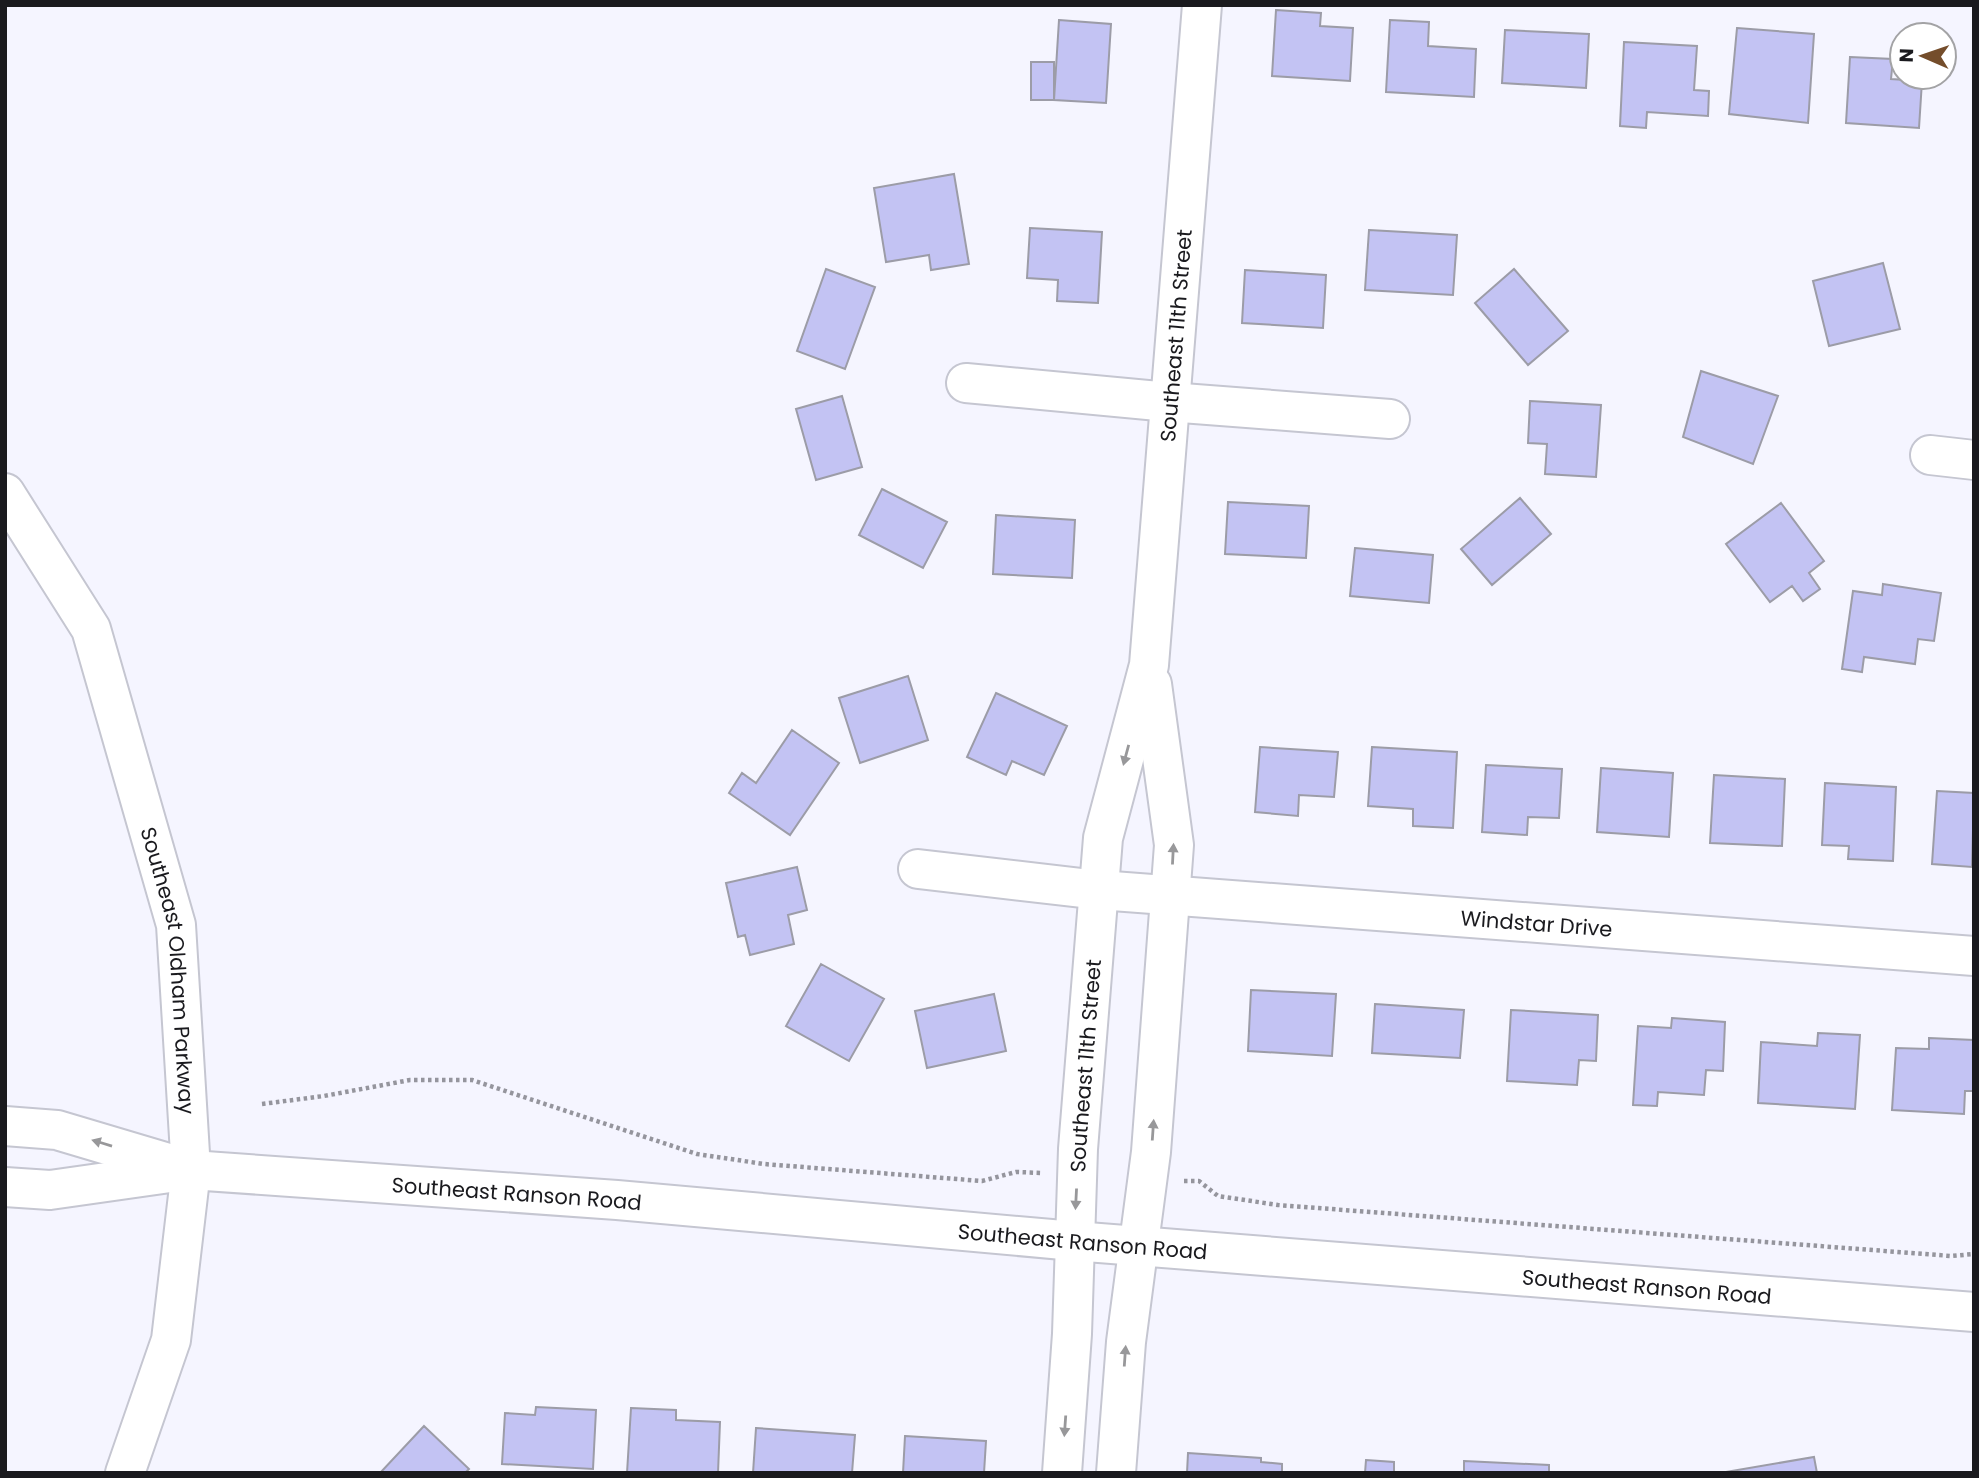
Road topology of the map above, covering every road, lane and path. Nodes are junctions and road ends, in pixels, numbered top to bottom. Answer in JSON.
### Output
{"nodes":[{"id":1,"x":1202,"y":5,"type":"edge"},
{"id":2,"x":966,"y":383,"type":"dead end"},
{"id":3,"x":1170,"y":402,"type":"junction"},
{"id":4,"x":1390,"y":419,"type":"dead end"},
{"id":5,"x":1930,"y":455,"type":"dead end"},
{"id":6,"x":1974,"y":460,"type":"edge"},
{"id":7,"x":5,"y":493,"type":"edge"},
{"id":8,"x":1149,"y":665,"type":"junction"},
{"id":9,"x":918,"y":869,"type":"dead end"},
{"id":10,"x":1099,"y":890,"type":"junction"},
{"id":11,"x":1170,"y":895,"type":"junction"},
{"id":12,"x":1974,"y":956,"type":"edge"},
{"id":13,"x":262,"y":1104,"type":"dead end"},
{"id":14,"x":5,"y":1126,"type":"edge"},
{"id":15,"x":191,"y":1170,"type":"junction"},
{"id":16,"x":1016,"y":1172,"type":"dead end"},
{"id":17,"x":1199,"y":1181,"type":"dead end"},
{"id":18,"x":5,"y":1187,"type":"edge"},
{"id":19,"x":1074,"y":1241,"type":"junction"},
{"id":20,"x":1139,"y":1246,"type":"junction"},
{"id":21,"x":1974,"y":1254,"type":"edge"},
{"id":22,"x":1974,"y":1312,"type":"edge"},
{"id":23,"x":125,"y":1473,"type":"edge"},
{"id":24,"x":1062,"y":1473,"type":"edge"},
{"id":25,"x":1116,"y":1473,"type":"edge"}],
"edges":[{"from":1,"to":3,"type":"street","name":"Southeast 11th Street"},
{"from":2,"to":3,"type":"street"},
{"from":3,"to":4,"type":"street"},
{"from":3,"to":8,"type":"street","name":"Southeast 11th Street"},
{"from":5,"to":6,"type":"street"},
{"from":7,"to":15,"type":"street","name":"Southeast Oldham Parkway"},
{"from":8,"to":10,"type":"street","name":"Southeast 11th Street","one_way":true},
{"from":11,"to":8,"type":"street","name":"Southeast 11th Street","one_way":true},
{"from":9,"to":10,"type":"street","name":"Windstar Drive"},
{"from":10,"to":11,"type":"street","name":"Windstar Drive"},
{"from":10,"to":19,"type":"street","name":"Southeast 11th Street","one_way":true},
{"from":11,"to":12,"type":"street","name":"Windstar Drive"},
{"from":20,"to":11,"type":"street","name":"Southeast 11th Street","one_way":true},
{"from":13,"to":16,"type":"path"},
{"from":15,"to":14,"type":"street","name":"Southeast Ranson Road","one_way":true},
{"from":15,"to":18,"type":"street","name":"Southeast Ranson Road"},
{"from":15,"to":19,"type":"street","name":"Southeast Ranson Road"},
{"from":15,"to":23,"type":"street","name":"Southeast Oldham Parkway"},
{"from":17,"to":21,"type":"path"},
{"from":19,"to":20,"type":"street","name":"Southeast Ranson Road"},
{"from":19,"to":24,"type":"street","name":"Southeast 11th Street","one_way":true},
{"from":20,"to":22,"type":"street","name":"Southeast Ranson Road"},
{"from":25,"to":20,"type":"street","name":"Southeast 11th Street","one_way":true}]}
